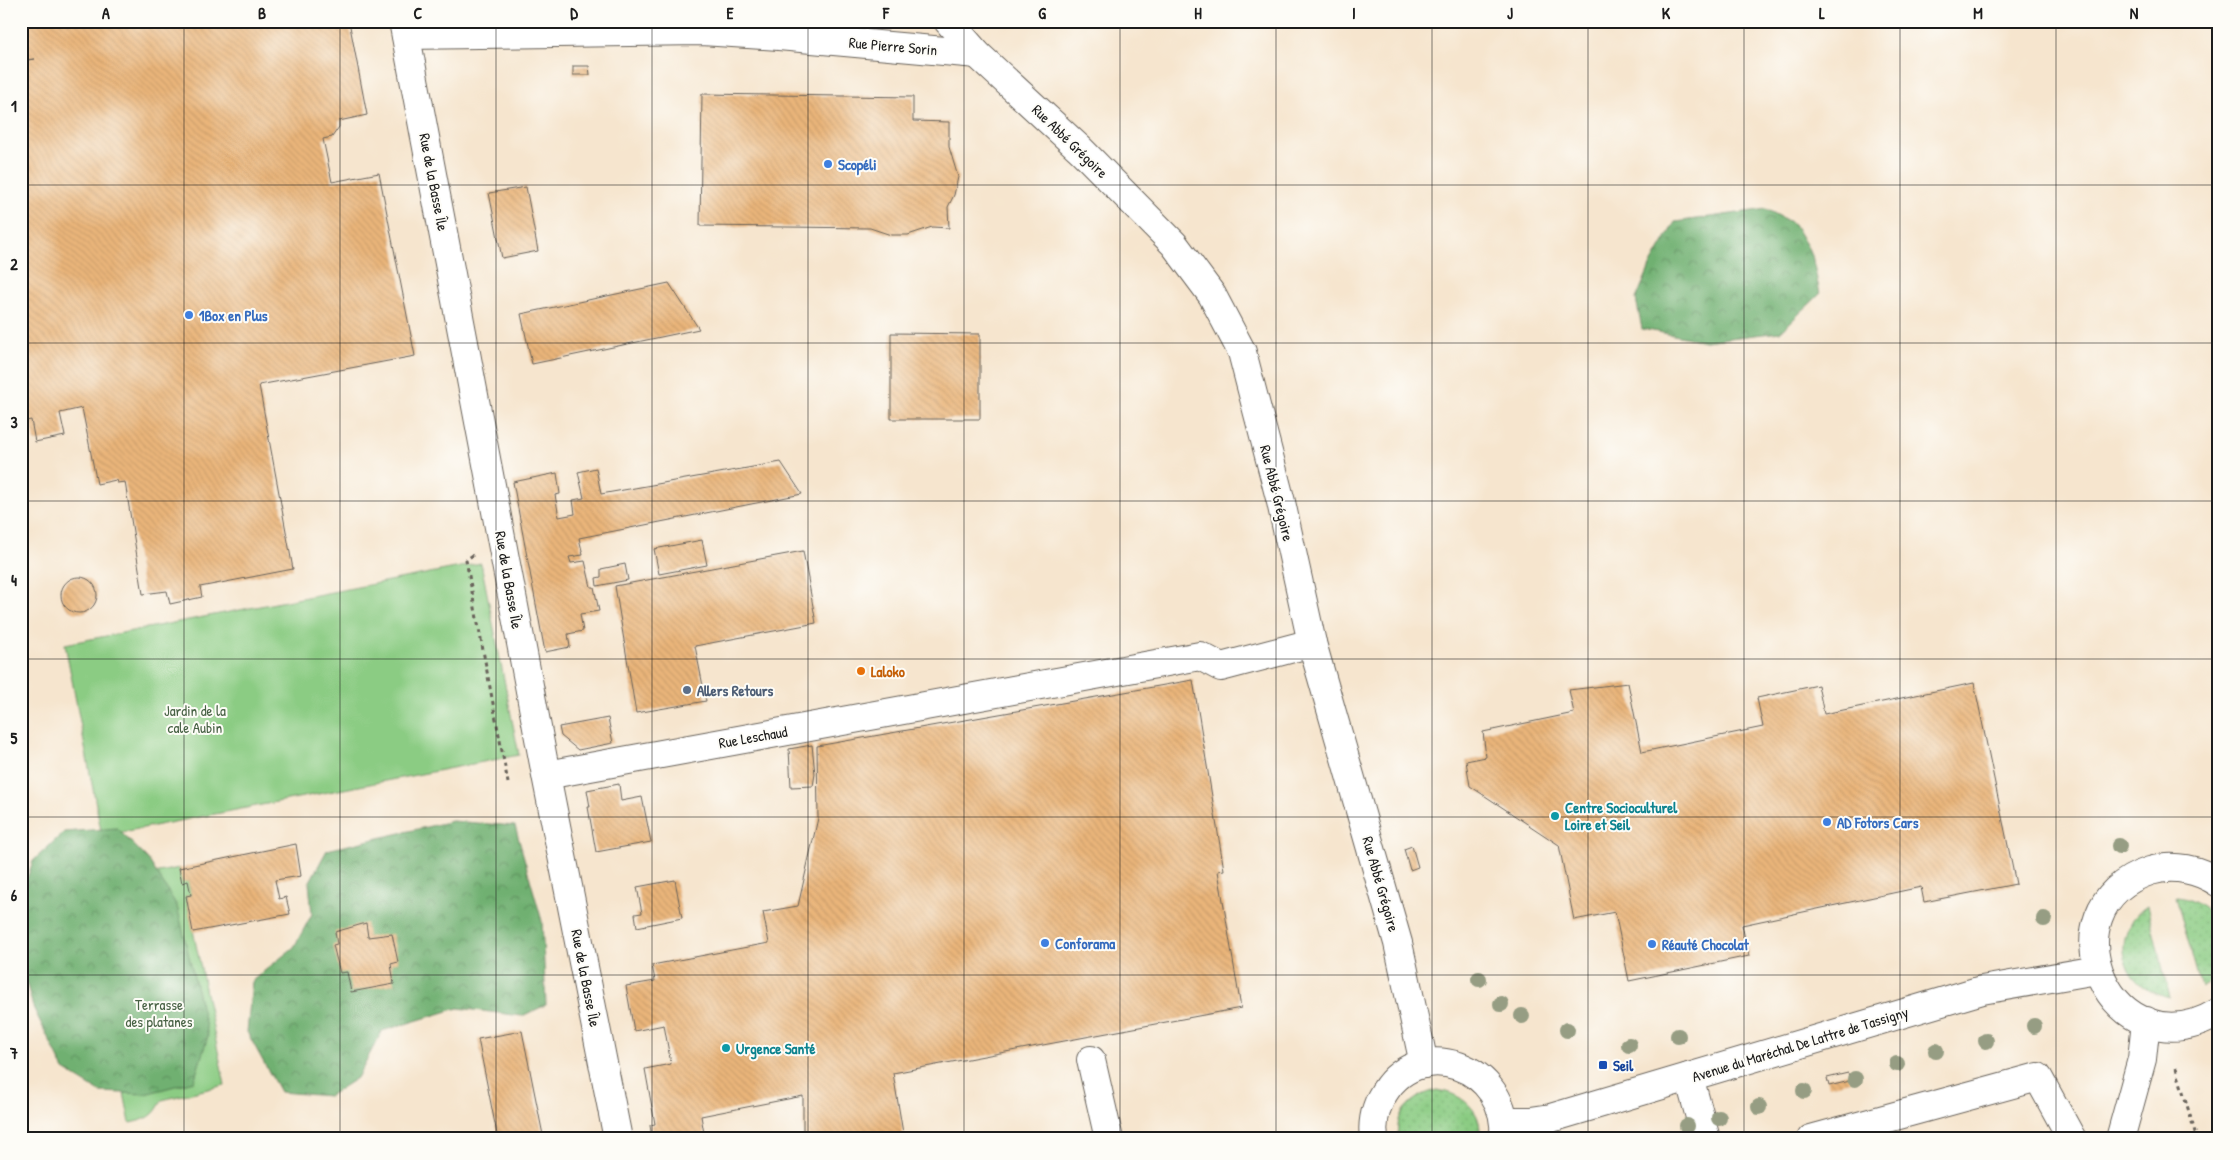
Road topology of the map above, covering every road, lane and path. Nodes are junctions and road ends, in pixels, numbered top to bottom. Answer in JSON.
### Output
{"nodes":[{"id":1,"x":948,"y":21,"type":"edge"},
{"id":2,"x":404,"y":28,"type":"edge"},
{"id":3,"x":781,"y":28,"type":"edge"},
{"id":4,"x":977,"y":54,"type":"junction"},
{"id":5,"x":502,"y":538,"type":"junction"},
{"id":6,"x":1312,"y":643,"type":"junction"},
{"id":7,"x":546,"y":775,"type":"junction"},
{"id":8,"x":508,"y":783,"type":"dead end"},
{"id":9,"x":2219,"y":883,"type":"edge"},
{"id":10,"x":2097,"y":970,"type":"junction"},
{"id":11,"x":2219,"y":1012,"type":"edge"},
{"id":12,"x":2146,"y":1021,"type":"junction"},
{"id":13,"x":1091,"y":1060,"type":"dead end"},
{"id":14,"x":1424,"y":1064,"type":"junction"},
{"id":15,"x":2176,"y":1068,"type":"dead end"},
{"id":16,"x":1689,"y":1077,"type":"junction"},
{"id":17,"x":1504,"y":1130,"type":"edge"},
{"id":18,"x":2122,"y":1136,"type":"edge"},
{"id":19,"x":618,"y":1139,"type":"edge"},
{"id":20,"x":1109,"y":1139,"type":"edge"},
{"id":21,"x":1374,"y":1139,"type":"edge"},
{"id":22,"x":1706,"y":1139,"type":"edge"},
{"id":23,"x":1811,"y":1139,"type":"edge"},
{"id":24,"x":2072,"y":1139,"type":"edge"},
{"id":25,"x":2197,"y":1139,"type":"edge"}],
"edges":[{"from":1,"to":4,"type":"street","name":"Rue Abbé Grégoire"},
{"from":2,"to":3,"type":"street","name":"Rue Pierre Sorin"},
{"from":2,"to":5,"type":"street","name":"Rue de la Basse Île"},
{"from":3,"to":4,"type":"street","name":"Rue Pierre Sorin"},
{"from":4,"to":6,"type":"street","name":"Rue Abbé Grégoire"},
{"from":5,"to":7,"type":"street","name":"Rue de la Basse Île"},
{"from":5,"to":8,"type":"path"},
{"from":6,"to":7,"type":"street","name":"Rue Leschaud"},
{"from":6,"to":14,"type":"street","name":"Rue Abbé Grégoire"},
{"from":7,"to":19,"type":"street","name":"Rue de la Basse Île"},
{"from":9,"to":10,"type":"street"},
{"from":10,"to":12,"type":"street"},
{"from":10,"to":16,"type":"street","name":"Avenue du Maréchal De Lattre de Tassigny"},
{"from":11,"to":12,"type":"street"},
{"from":12,"to":18,"type":"street"},
{"from":13,"to":20,"type":"street"},
{"from":14,"to":17,"type":"street"},
{"from":14,"to":21,"type":"street"},
{"from":15,"to":25,"type":"path"},
{"from":16,"to":17,"type":"street","name":"Avenue du Maréchal De Lattre de Tassigny"},
{"from":16,"to":22,"type":"street"},
{"from":23,"to":24,"type":"street"}]}
